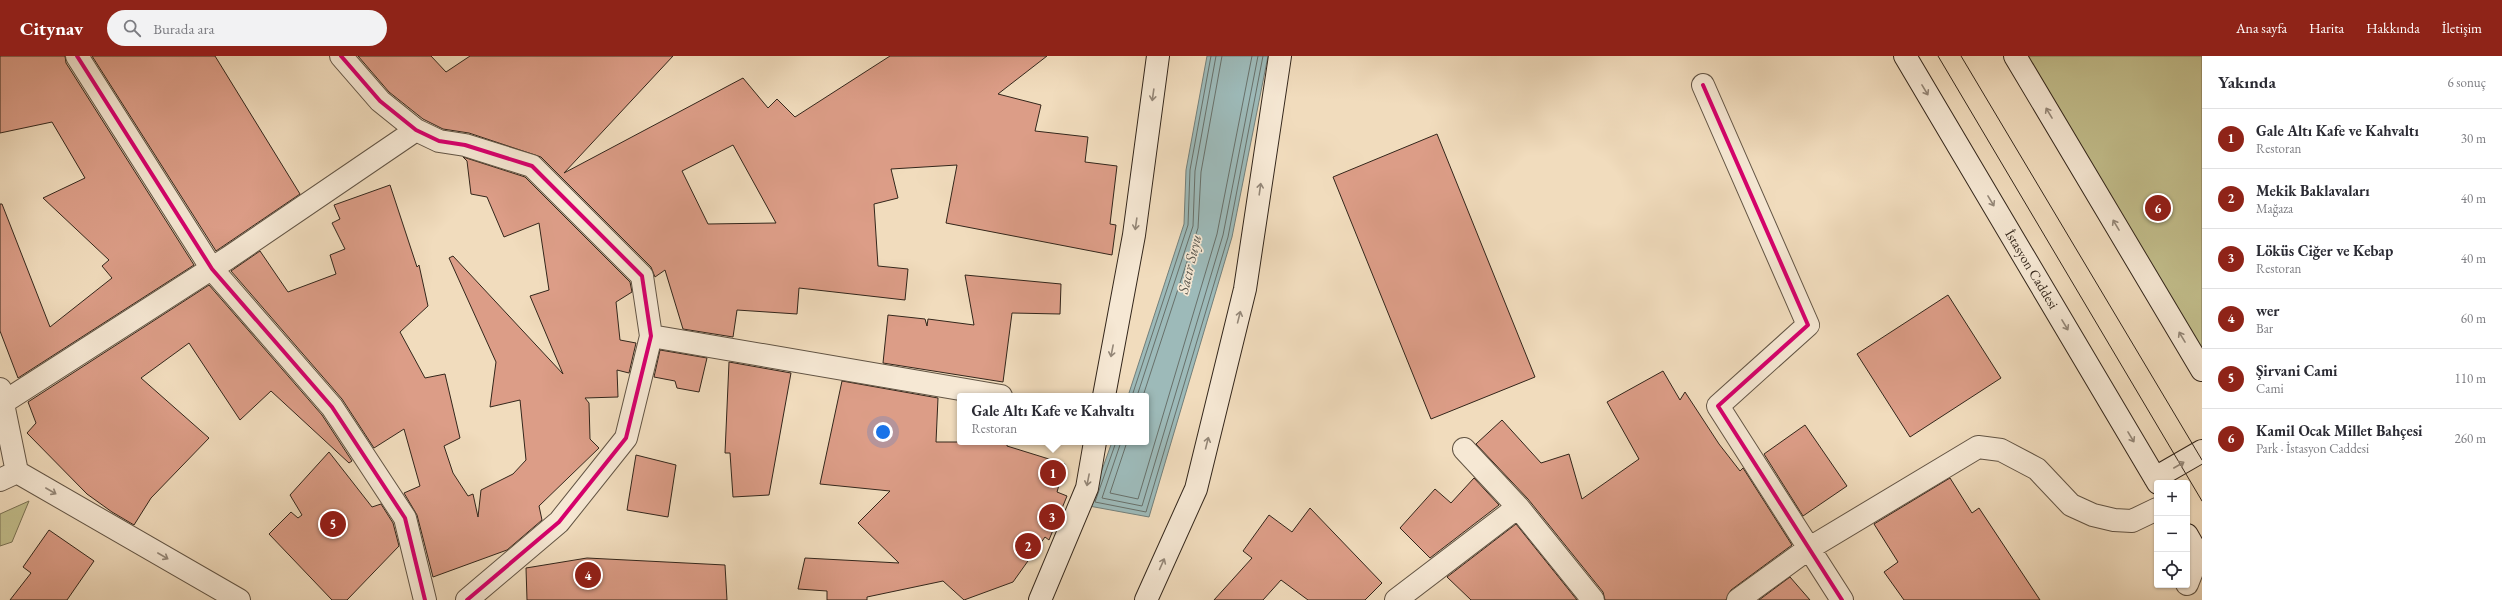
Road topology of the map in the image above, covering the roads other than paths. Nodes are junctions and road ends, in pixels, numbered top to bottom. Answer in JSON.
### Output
{"nodes":[{"id":1,"x":76,"y":56,"type":"edge"},
{"id":2,"x":341,"y":56,"type":"edge"},
{"id":3,"x":1158,"y":56,"type":"edge"},
{"id":4,"x":1280,"y":56,"type":"edge"},
{"id":5,"x":1905,"y":56,"type":"edge"},
{"id":6,"x":2015,"y":56,"type":"edge"},
{"id":7,"x":1703,"y":85,"type":"dead end"},
{"id":8,"x":416,"y":130,"type":"junction"},
{"id":9,"x":212,"y":269,"type":"junction"},
{"id":10,"x":651,"y":336,"type":"junction"},
{"id":11,"x":2202,"y":370,"type":"edge"},
{"id":12,"x":984,"y":393,"type":"edge"},
{"id":13,"x":1105,"y":393,"type":"edge"},
{"id":14,"x":2,"y":396,"type":"edge"},
{"id":15,"x":1094,"y":445,"type":"edge"},
{"id":16,"x":1464,"y":449,"type":"dead end"},
{"id":17,"x":2202,"y":451,"type":"edge"},
{"id":18,"x":8,"y":476,"type":"edge"},
{"id":19,"x":2156,"y":480,"type":"edge"},
{"id":20,"x":2158,"y":480,"type":"edge"},
{"id":21,"x":1518,"y":507,"type":"junction"},
{"id":22,"x":2154,"y":510,"type":"edge"},
{"id":23,"x":2190,"y":541,"type":"edge"},
{"id":24,"x":1808,"y":549,"type":"junction"},
{"id":25,"x":2200,"y":559,"type":"edge"},
{"id":26,"x":2190,"y":578,"type":"edge"},
{"id":27,"x":2185,"y":588,"type":"edge"},
{"id":28,"x":239,"y":600,"type":"edge"},
{"id":29,"x":425,"y":600,"type":"edge"},
{"id":30,"x":467,"y":600,"type":"edge"},
{"id":31,"x":1040,"y":600,"type":"edge"},
{"id":32,"x":1146,"y":600,"type":"edge"},
{"id":33,"x":1396,"y":600,"type":"edge"},
{"id":34,"x":1593,"y":600,"type":"edge"},
{"id":35,"x":1738,"y":600,"type":"edge"},
{"id":36,"x":1842,"y":600,"type":"edge"},
{"id":37,"x":2180,"y":600,"type":"edge"}],
"edges":[{"from":1,"to":9,"type":"street"},
{"from":2,"to":8,"type":"street"},
{"from":3,"to":13,"type":"street","one_way":true},
{"from":32,"to":4,"type":"street","one_way":true},
{"from":5,"to":19,"type":"street","name":"İstasyon Caddesi","one_way":true},
{"from":11,"to":6,"type":"street","one_way":true},
{"from":7,"to":24,"type":"street"},
{"from":8,"to":9,"type":"street"},
{"from":8,"to":10,"type":"street"},
{"from":9,"to":14,"type":"street"},
{"from":9,"to":29,"type":"street"},
{"from":10,"to":12,"type":"street"},
{"from":10,"to":30,"type":"street"},
{"from":14,"to":18,"type":"street"},
{"from":15,"to":31,"type":"street","one_way":true},
{"from":16,"to":21,"type":"street"},
{"from":20,"to":17,"type":"street","one_way":true},
{"from":18,"to":28,"type":"street","one_way":true},
{"from":21,"to":33,"type":"street"},
{"from":21,"to":34,"type":"street"},
{"from":22,"to":24,"type":"street"},
{"from":23,"to":25,"type":"street"},
{"from":24,"to":35,"type":"street"},
{"from":24,"to":36,"type":"street"},
{"from":25,"to":26,"type":"street"},
{"from":27,"to":37,"type":"street"}]}
